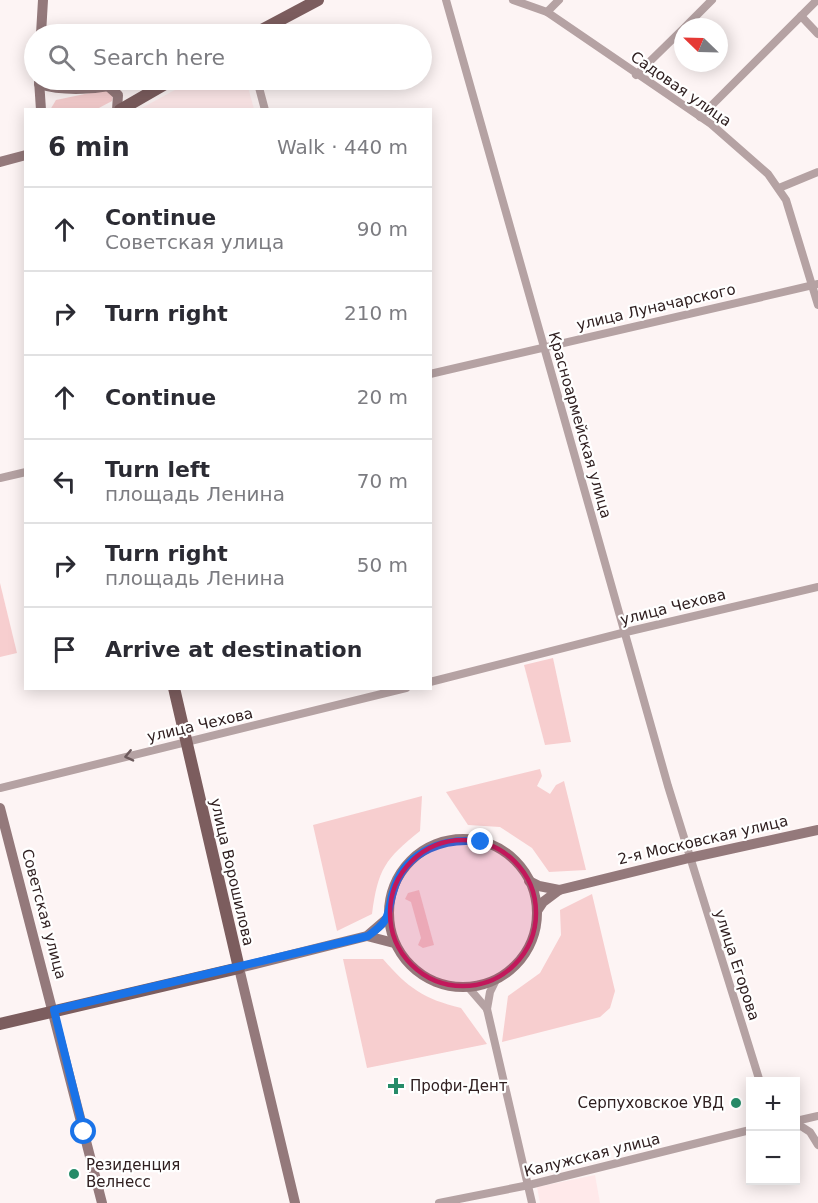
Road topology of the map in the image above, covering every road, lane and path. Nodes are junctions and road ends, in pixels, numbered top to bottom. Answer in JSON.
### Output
{"nodes":[{"id":1,"x":43,"y":0,"type":"edge"},
{"id":2,"x":318,"y":0,"type":"edge"},
{"id":3,"x":446,"y":0,"type":"edge"},
{"id":4,"x":513,"y":0,"type":"edge"},
{"id":5,"x":559,"y":0,"type":"edge"},
{"id":6,"x":712,"y":0,"type":"edge"},
{"id":7,"x":817,"y":0,"type":"edge"},
{"id":8,"x":547,"y":12,"type":"junction"},
{"id":9,"x":801,"y":16,"type":"junction"},
{"id":10,"x":694,"y":18,"type":"edge"},
{"id":11,"x":42,"y":24,"type":"edge"},
{"id":12,"x":273,"y":24,"type":"edge"},
{"id":13,"x":818,"y":34,"type":"edge"},
{"id":14,"x":674,"y":38,"type":"edge"},
{"id":15,"x":636,"y":75,"type":"junction"},
{"id":16,"x":39,"y":90,"type":"edge"},
{"id":17,"x":112,"y":90,"type":"edge"},
{"id":18,"x":154,"y":90,"type":"edge"},
{"id":19,"x":259,"y":90,"type":"edge"},
{"id":20,"x":264,"y":106,"type":"edge"},
{"id":21,"x":40,"y":108,"type":"edge"},
{"id":22,"x":118,"y":108,"type":"edge"},
{"id":23,"x":122,"y":108,"type":"edge"},
{"id":24,"x":700,"y":117,"type":"junction"},
{"id":25,"x":24,"y":156,"type":"edge"},
{"id":26,"x":0,"y":162,"type":"edge"},
{"id":27,"x":818,"y":172,"type":"edge"},
{"id":28,"x":779,"y":188,"type":"junction"},
{"id":29,"x":815,"y":285,"type":"edge"},
{"id":30,"x":818,"y":305,"type":"edge"},
{"id":31,"x":543,"y":347,"type":"junction"},
{"id":32,"x":432,"y":374,"type":"edge"},
{"id":33,"x":24,"y":472,"type":"edge"},
{"id":34,"x":0,"y":478,"type":"edge"},
{"id":35,"x":818,"y":587,"type":"edge"},
{"id":36,"x":626,"y":632,"type":"junction"},
{"id":37,"x":432,"y":681,"type":"edge"},
{"id":38,"x":174,"y":690,"type":"edge"},
{"id":39,"x":398,"y":690,"type":"edge"},
{"id":40,"x":186,"y":742,"type":"junction"},
{"id":41,"x":0,"y":788,"type":"edge"},
{"id":42,"x":0,"y":808,"type":"edge"},
{"id":43,"x":818,"y":830,"type":"edge"},
{"id":44,"x":689,"y":858,"type":"junction"},
{"id":45,"x":530,"y":881,"type":"junction"},
{"id":46,"x":558,"y":890,"type":"junction"},
{"id":47,"x":537,"y":911,"type":"junction"},
{"id":48,"x":389,"y":916,"type":"junction"},
{"id":49,"x":368,"y":936,"type":"junction"},
{"id":50,"x":394,"y":943,"type":"junction"},
{"id":51,"x":239,"y":968,"type":"junction"},
{"id":52,"x":496,"y":980,"type":"junction"},
{"id":53,"x":468,"y":987,"type":"junction"},
{"id":54,"x":487,"y":1009,"type":"junction"},
{"id":55,"x":54,"y":1010,"type":"junction"},
{"id":56,"x":0,"y":1024,"type":"edge"},
{"id":57,"x":758,"y":1077,"type":"edge"},
{"id":58,"x":818,"y":1116,"type":"edge"},
{"id":59,"x":800,"y":1121,"type":"edge"},
{"id":60,"x":800,"y":1125,"type":"edge"},
{"id":61,"x":746,"y":1131,"type":"edge"},
{"id":62,"x":818,"y":1145,"type":"edge"},
{"id":63,"x":529,"y":1185,"type":"junction"},
{"id":64,"x":102,"y":1203,"type":"edge"},
{"id":65,"x":295,"y":1203,"type":"edge"},
{"id":66,"x":439,"y":1203,"type":"edge"},
{"id":67,"x":532,"y":1203,"type":"edge"}],
"edges":[{"from":1,"to":11,"type":"street"},
{"from":2,"to":12,"type":"main road"},
{"from":3,"to":31,"type":"street","name":"Красноармейская улица"},
{"from":4,"to":8,"type":"street","name":"Садовая улица"},
{"from":5,"to":8,"type":"street"},
{"from":6,"to":10,"type":"street"},
{"from":7,"to":9,"type":"street"},
{"from":8,"to":15,"type":"street","name":"Садовая улица"},
{"from":9,"to":13,"type":"street"},
{"from":9,"to":24,"type":"street"},
{"from":14,"to":15,"type":"street"},
{"from":15,"to":24,"type":"street","name":"Садовая улица"},
{"from":16,"to":21,"type":"street"},
{"from":17,"to":22,"type":"street"},
{"from":18,"to":23,"type":"main road"},
{"from":19,"to":20,"type":"street"},
{"from":24,"to":28,"type":"street","name":"Садовая улица"},
{"from":25,"to":26,"type":"street"},
{"from":27,"to":28,"type":"street"},
{"from":28,"to":29,"type":"street","name":"Садовая улица"},
{"from":29,"to":30,"type":"street","name":"Садовая улица"},
{"from":29,"to":31,"type":"street","name":"улица Луначарского"},
{"from":31,"to":32,"type":"street","name":"улица Луначарского"},
{"from":31,"to":36,"type":"street","name":"Красноармейская улица"},
{"from":33,"to":34,"type":"street"},
{"from":35,"to":36,"type":"street","name":"улица Чехова"},
{"from":36,"to":37,"type":"street","name":"улица Чехова"},
{"from":36,"to":44,"type":"street","name":"Красноармейская улица"},
{"from":38,"to":40,"type":"main road","name":"улица Ворошилова"},
{"from":39,"to":40,"type":"street","name":"улица Чехова"},
{"from":40,"to":41,"type":"street","name":"улица Чехова","one_way":true},
{"from":40,"to":51,"type":"main road","name":"улица Ворошилова"},
{"from":42,"to":55,"type":"street","name":"Советская улица"},
{"from":43,"to":44,"type":"street","name":"2-я Московская улица"},
{"from":44,"to":46,"type":"street","name":"2-я Московская улица"},
{"from":44,"to":57,"type":"street","name":"улица Егорова"},
{"from":45,"to":46,"type":"street"},
{"from":45,"to":47,"type":"street"},
{"from":45,"to":48,"type":"street"},
{"from":46,"to":47,"type":"street"},
{"from":47,"to":52,"type":"street"},
{"from":48,"to":49,"type":"street"},
{"from":48,"to":50,"type":"street"},
{"from":49,"to":50,"type":"street"},
{"from":49,"to":51,"type":"street"},
{"from":50,"to":53,"type":"street"},
{"from":51,"to":55,"type":"main road"},
{"from":51,"to":65,"type":"street","name":"улица Ворошилова"},
{"from":52,"to":53,"type":"street"},
{"from":52,"to":54,"type":"street"},
{"from":53,"to":54,"type":"street"},
{"from":54,"to":63,"type":"street"},
{"from":55,"to":56,"type":"main road"},
{"from":55,"to":64,"type":"street","name":"Советская улица"},
{"from":58,"to":59,"type":"street"},
{"from":60,"to":62,"type":"street"},
{"from":61,"to":63,"type":"street","name":"Калужская улица"},
{"from":63,"to":66,"type":"street","name":"Калужская улица"},
{"from":63,"to":67,"type":"street"}]}
